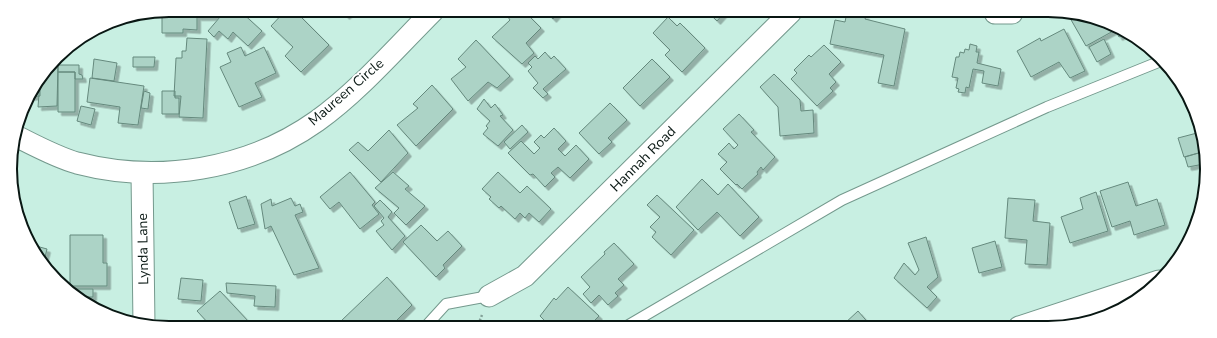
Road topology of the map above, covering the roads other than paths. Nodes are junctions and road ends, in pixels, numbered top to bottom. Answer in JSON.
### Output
{"nodes":[{"id":1,"x":427,"y":17,"type":"edge"},
{"id":2,"x":786,"y":17,"type":"edge"},
{"id":3,"x":1156,"y":63,"type":"edge"},
{"id":4,"x":20,"y":138,"type":"edge"},
{"id":5,"x":142,"y":173,"type":"junction"},
{"id":6,"x":1146,"y":285,"type":"edge"},
{"id":7,"x":489,"y":296,"type":"joint"},
{"id":8,"x":144,"y":319,"type":"edge"},
{"id":9,"x":431,"y":321,"type":"edge"},
{"id":10,"x":636,"y":321,"type":"edge"},
{"id":11,"x":1038,"y":321,"type":"edge"}],
"edges":[{"from":1,"to":5,"type":"street","name":"Maureen Circle"},
{"from":2,"to":7,"type":"street","name":"Hannah Road"},
{"from":3,"to":10,"type":"lane"},
{"from":4,"to":5,"type":"street","name":"Maureen Circle"},
{"from":5,"to":8,"type":"street","name":"Lynda Lane"},
{"from":6,"to":11,"type":"street"},
{"from":7,"to":9,"type":"lane"}]}
